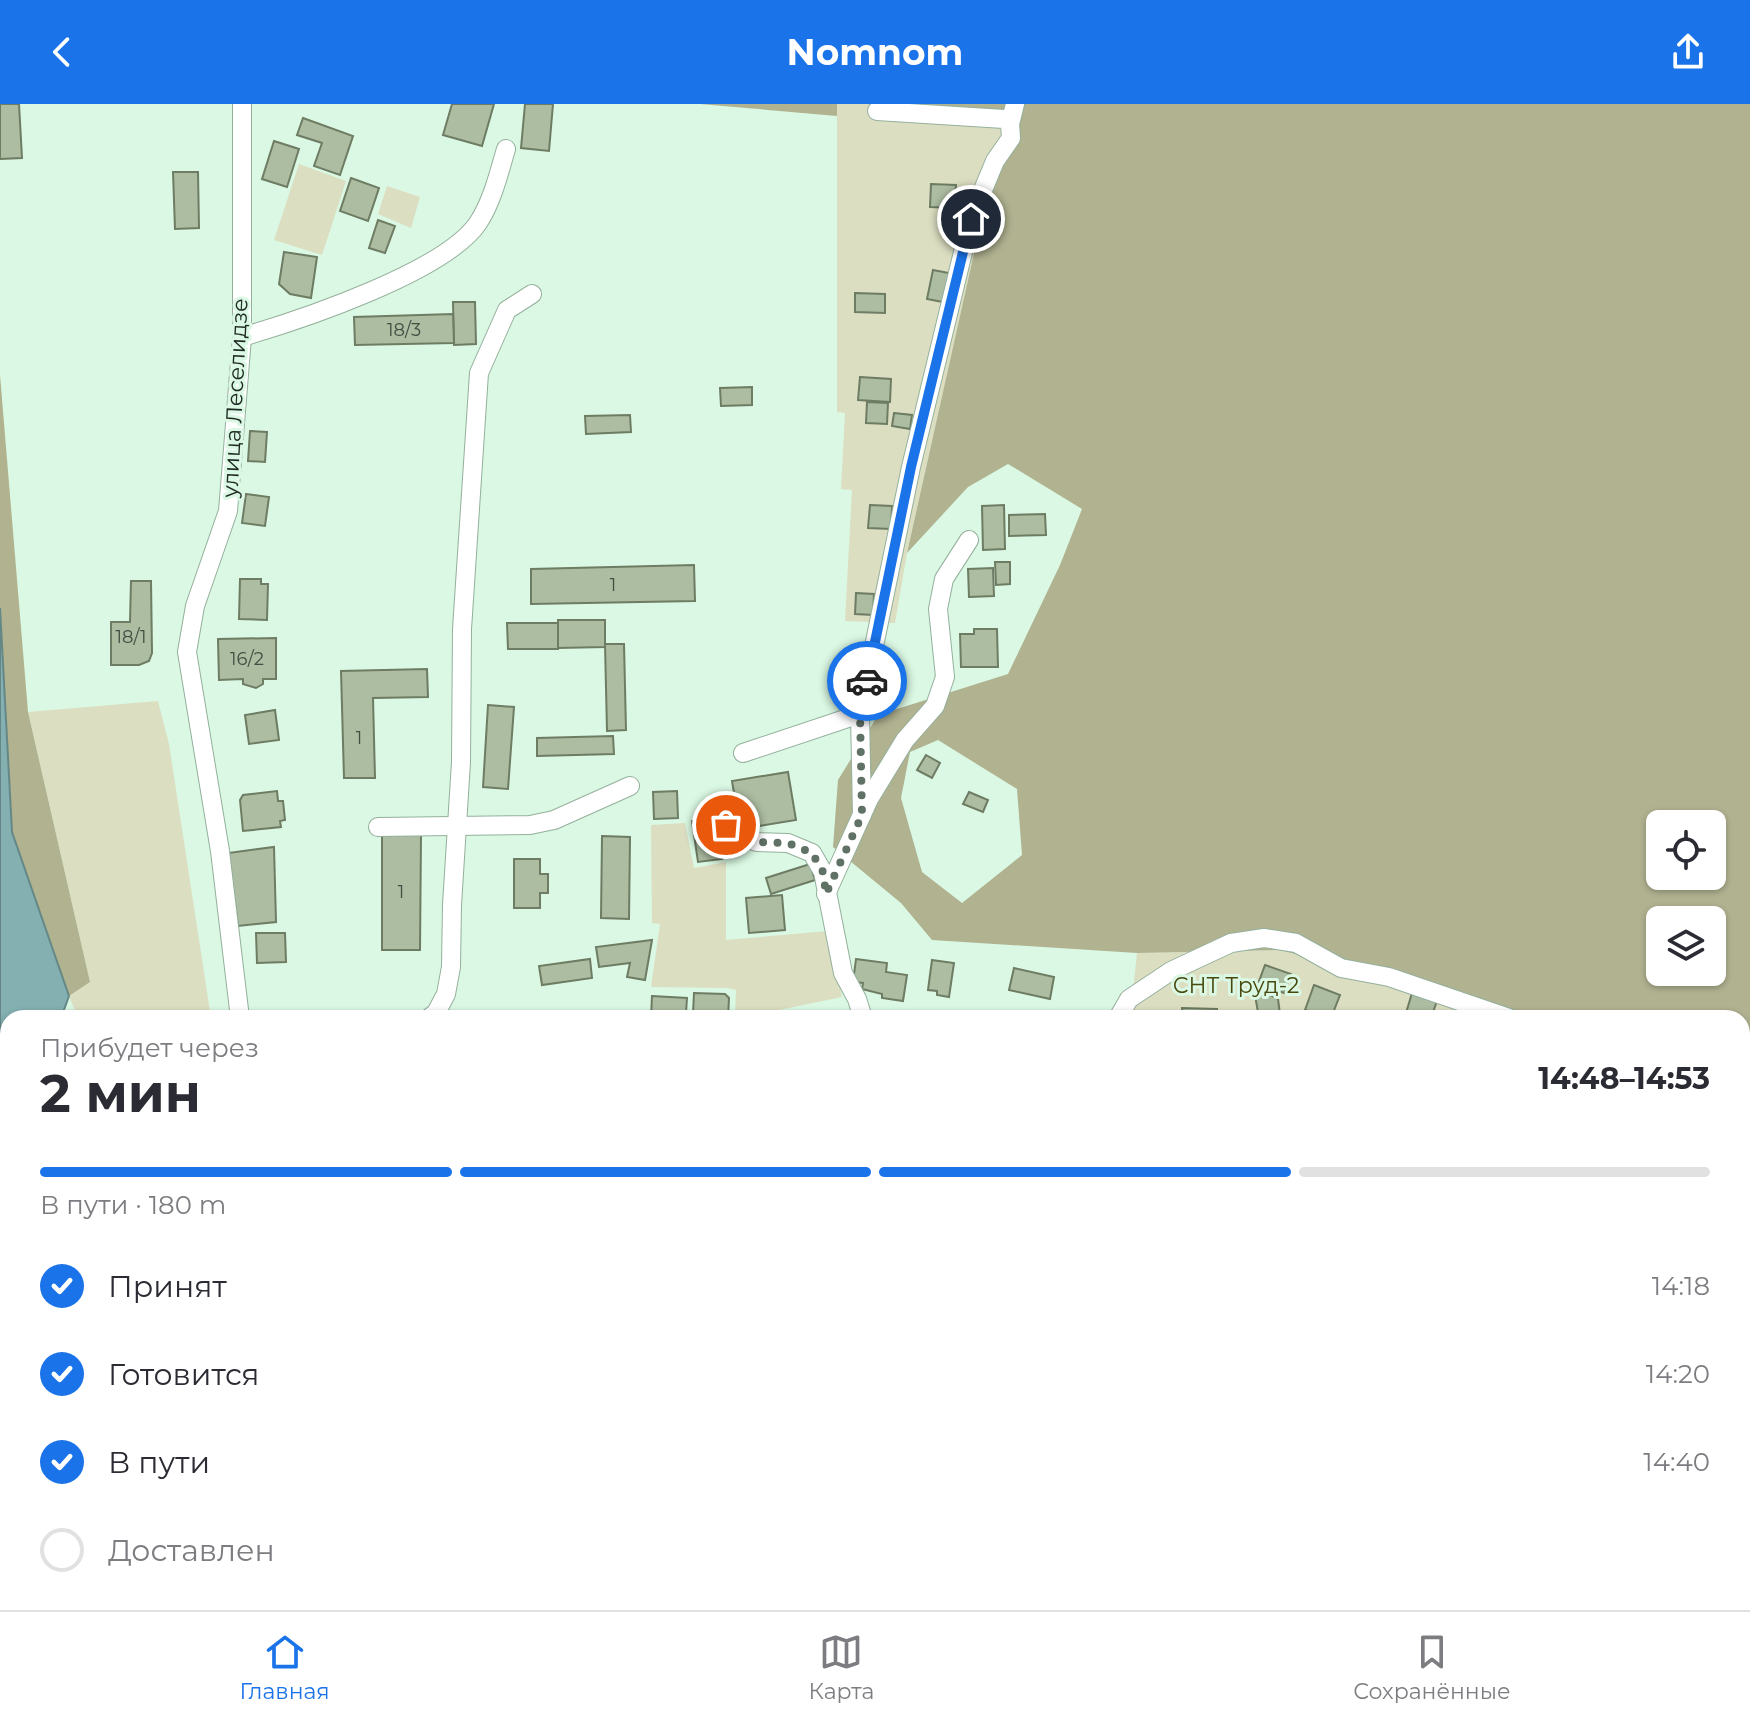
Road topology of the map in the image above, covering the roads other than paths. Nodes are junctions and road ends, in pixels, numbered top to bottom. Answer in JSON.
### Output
{"nodes":[{"id":1,"x":242,"y":104,"type":"edge"},
{"id":2,"x":1015,"y":104,"type":"edge"},
{"id":3,"x":877,"y":111,"type":"dead end"},
{"id":4,"x":1010,"y":124,"type":"junction"},
{"id":5,"x":506,"y":149,"type":"dead end"},
{"id":6,"x":532,"y":294,"type":"dead end"},
{"id":7,"x":242,"y":337,"type":"junction"},
{"id":8,"x":969,"y":540,"type":"dead end"},
{"id":9,"x":860,"y":714,"type":"junction"},
{"id":10,"x":743,"y":753,"type":"dead end"},
{"id":11,"x":630,"y":786,"type":"dead end"},
{"id":12,"x":724,"y":804,"type":"dead end"},
{"id":13,"x":862,"y":815,"type":"junction"},
{"id":14,"x":378,"y":827,"type":"dead end"},
{"id":15,"x":457,"y":827,"type":"junction"},
{"id":16,"x":826,"y":894,"type":"junction"},
{"id":17,"x":239,"y":1010,"type":"edge"},
{"id":18,"x":438,"y":1010,"type":"edge"},
{"id":19,"x":860,"y":1010,"type":"edge"},
{"id":20,"x":1123,"y":1010,"type":"edge"},
{"id":21,"x":1486,"y":1010,"type":"edge"}],
"edges":[{"from":1,"to":7,"type":"street","name":"улица Леселидзе"},
{"from":2,"to":4,"type":"street"},
{"from":3,"to":4,"type":"street"},
{"from":4,"to":9,"type":"street"},
{"from":5,"to":7,"type":"street"},
{"from":6,"to":15,"type":"street"},
{"from":7,"to":17,"type":"street","name":"улица Леселидзе"},
{"from":8,"to":13,"type":"street"},
{"from":9,"to":10,"type":"street"},
{"from":9,"to":13,"type":"street"},
{"from":11,"to":15,"type":"street"},
{"from":12,"to":16,"type":"street"},
{"from":13,"to":16,"type":"street"},
{"from":14,"to":15,"type":"street"},
{"from":15,"to":18,"type":"street"},
{"from":16,"to":19,"type":"street"},
{"from":20,"to":21,"type":"street"}]}
